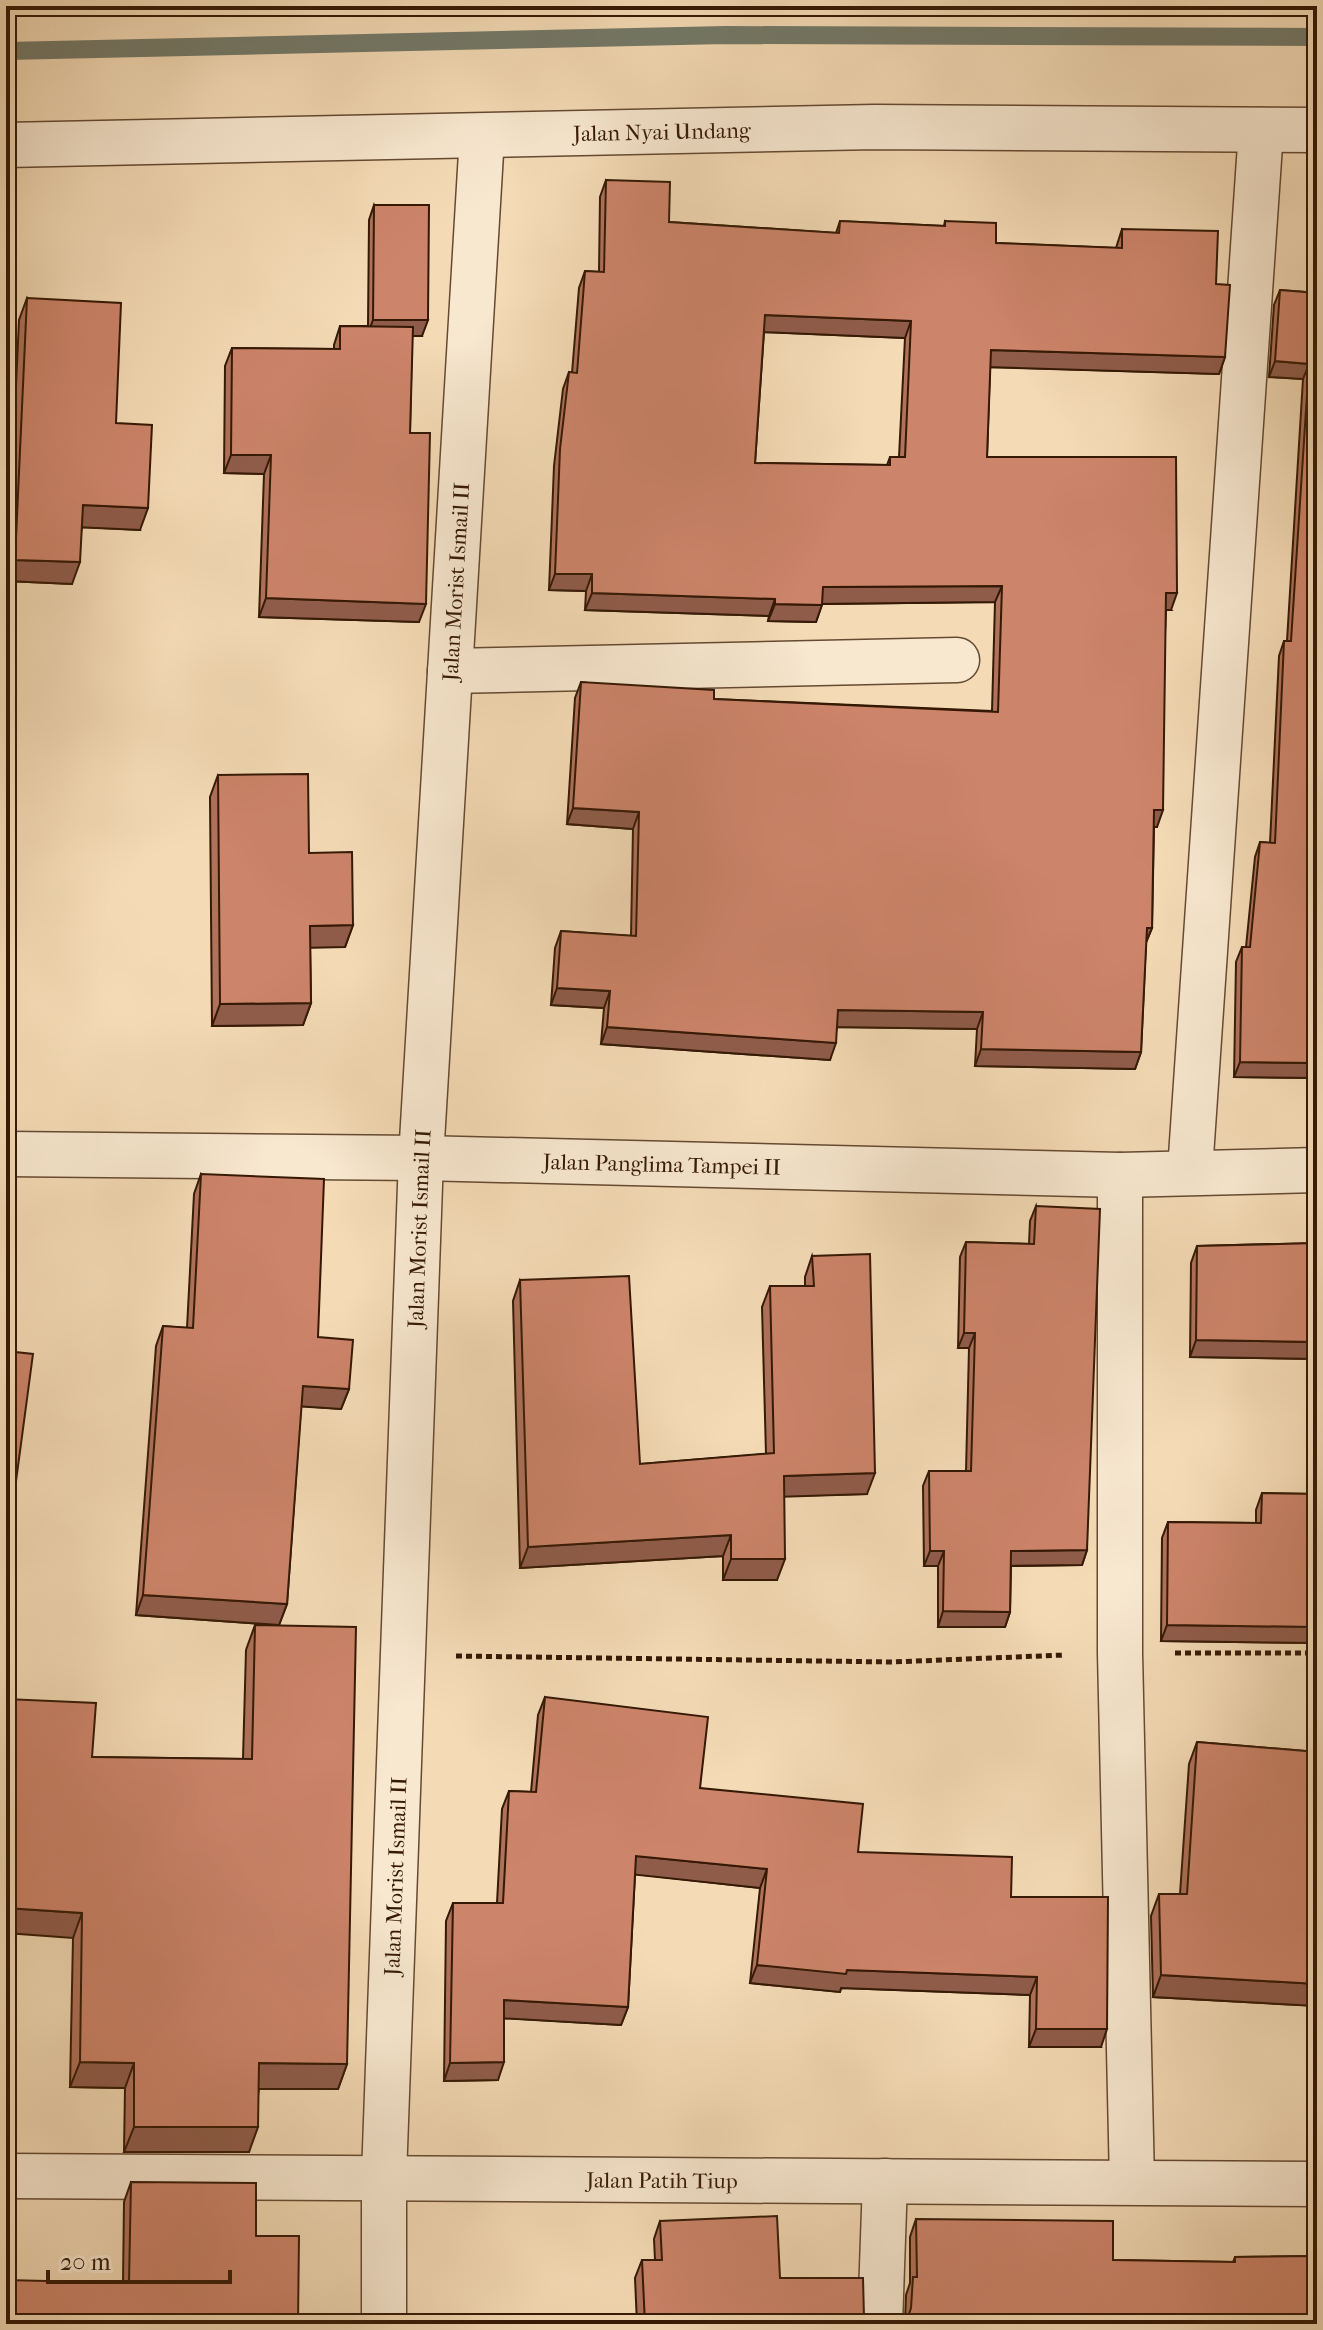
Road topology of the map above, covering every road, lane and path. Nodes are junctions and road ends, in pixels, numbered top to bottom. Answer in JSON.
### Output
{"nodes":[{"id":1,"x":1261,"y":130,"type":"junction"},
{"id":2,"x":1317,"y":130,"type":"edge"},
{"id":3,"x":482,"y":136,"type":"junction"},
{"id":4,"x":6,"y":145,"type":"edge"},
{"id":5,"x":957,"y":660,"type":"dead end"},
{"id":6,"x":450,"y":671,"type":"junction"},
{"id":7,"x":6,"y":1154,"type":"edge"},
{"id":8,"x":421,"y":1158,"type":"junction"},
{"id":9,"x":1317,"y":1170,"type":"edge"},
{"id":10,"x":1190,"y":1171,"type":"junction"},
{"id":11,"x":1120,"y":1175,"type":"junction"},
{"id":12,"x":1120,"y":1653,"type":"junction"},
{"id":13,"x":1317,"y":1653,"type":"edge"},
{"id":14,"x":403,"y":1655,"type":"junction"},
{"id":15,"x":6,"y":2176,"type":"edge"},
{"id":16,"x":384,"y":2176,"type":"junction"},
{"id":17,"x":885,"y":2181,"type":"junction"},
{"id":18,"x":1132,"y":2182,"type":"junction"},
{"id":19,"x":1317,"y":2184,"type":"edge"},
{"id":20,"x":384,"y":2324,"type":"edge"},
{"id":21,"x":880,"y":2324,"type":"edge"}],
"edges":[{"from":1,"to":2,"type":"street","name":"Jalan Nyai Undang"},
{"from":1,"to":3,"type":"street","name":"Jalan Nyai Undang"},
{"from":1,"to":10,"type":"street"},
{"from":3,"to":4,"type":"street","name":"Jalan Nyai Undang"},
{"from":3,"to":6,"type":"street","name":"Jalan Morist Ismail II"},
{"from":5,"to":6,"type":"street"},
{"from":6,"to":8,"type":"street","name":"Jalan Morist Ismail II"},
{"from":7,"to":8,"type":"street","name":"Jalan Panglima Tampei II"},
{"from":8,"to":11,"type":"street","name":"Jalan Panglima Tampei II"},
{"from":8,"to":14,"type":"street","name":"Jalan Morist Ismail II"},
{"from":9,"to":10,"type":"street","name":"Jalan Panglima Tampei II"},
{"from":10,"to":11,"type":"street","name":"Jalan Panglima Tampei II"},
{"from":11,"to":12,"type":"street"},
{"from":12,"to":13,"type":"path"},
{"from":12,"to":14,"type":"path"},
{"from":12,"to":18,"type":"street"},
{"from":14,"to":16,"type":"street","name":"Jalan Morist Ismail II"},
{"from":15,"to":16,"type":"street","name":"Jalan Patih Tiup"},
{"from":16,"to":17,"type":"street","name":"Jalan Patih Tiup"},
{"from":16,"to":20,"type":"street","name":"Jalan Morist Ismail II"},
{"from":17,"to":18,"type":"street","name":"Jalan Patih Tiup"},
{"from":17,"to":21,"type":"street"},
{"from":18,"to":19,"type":"street","name":"Jalan Patih Tiup"}]}
